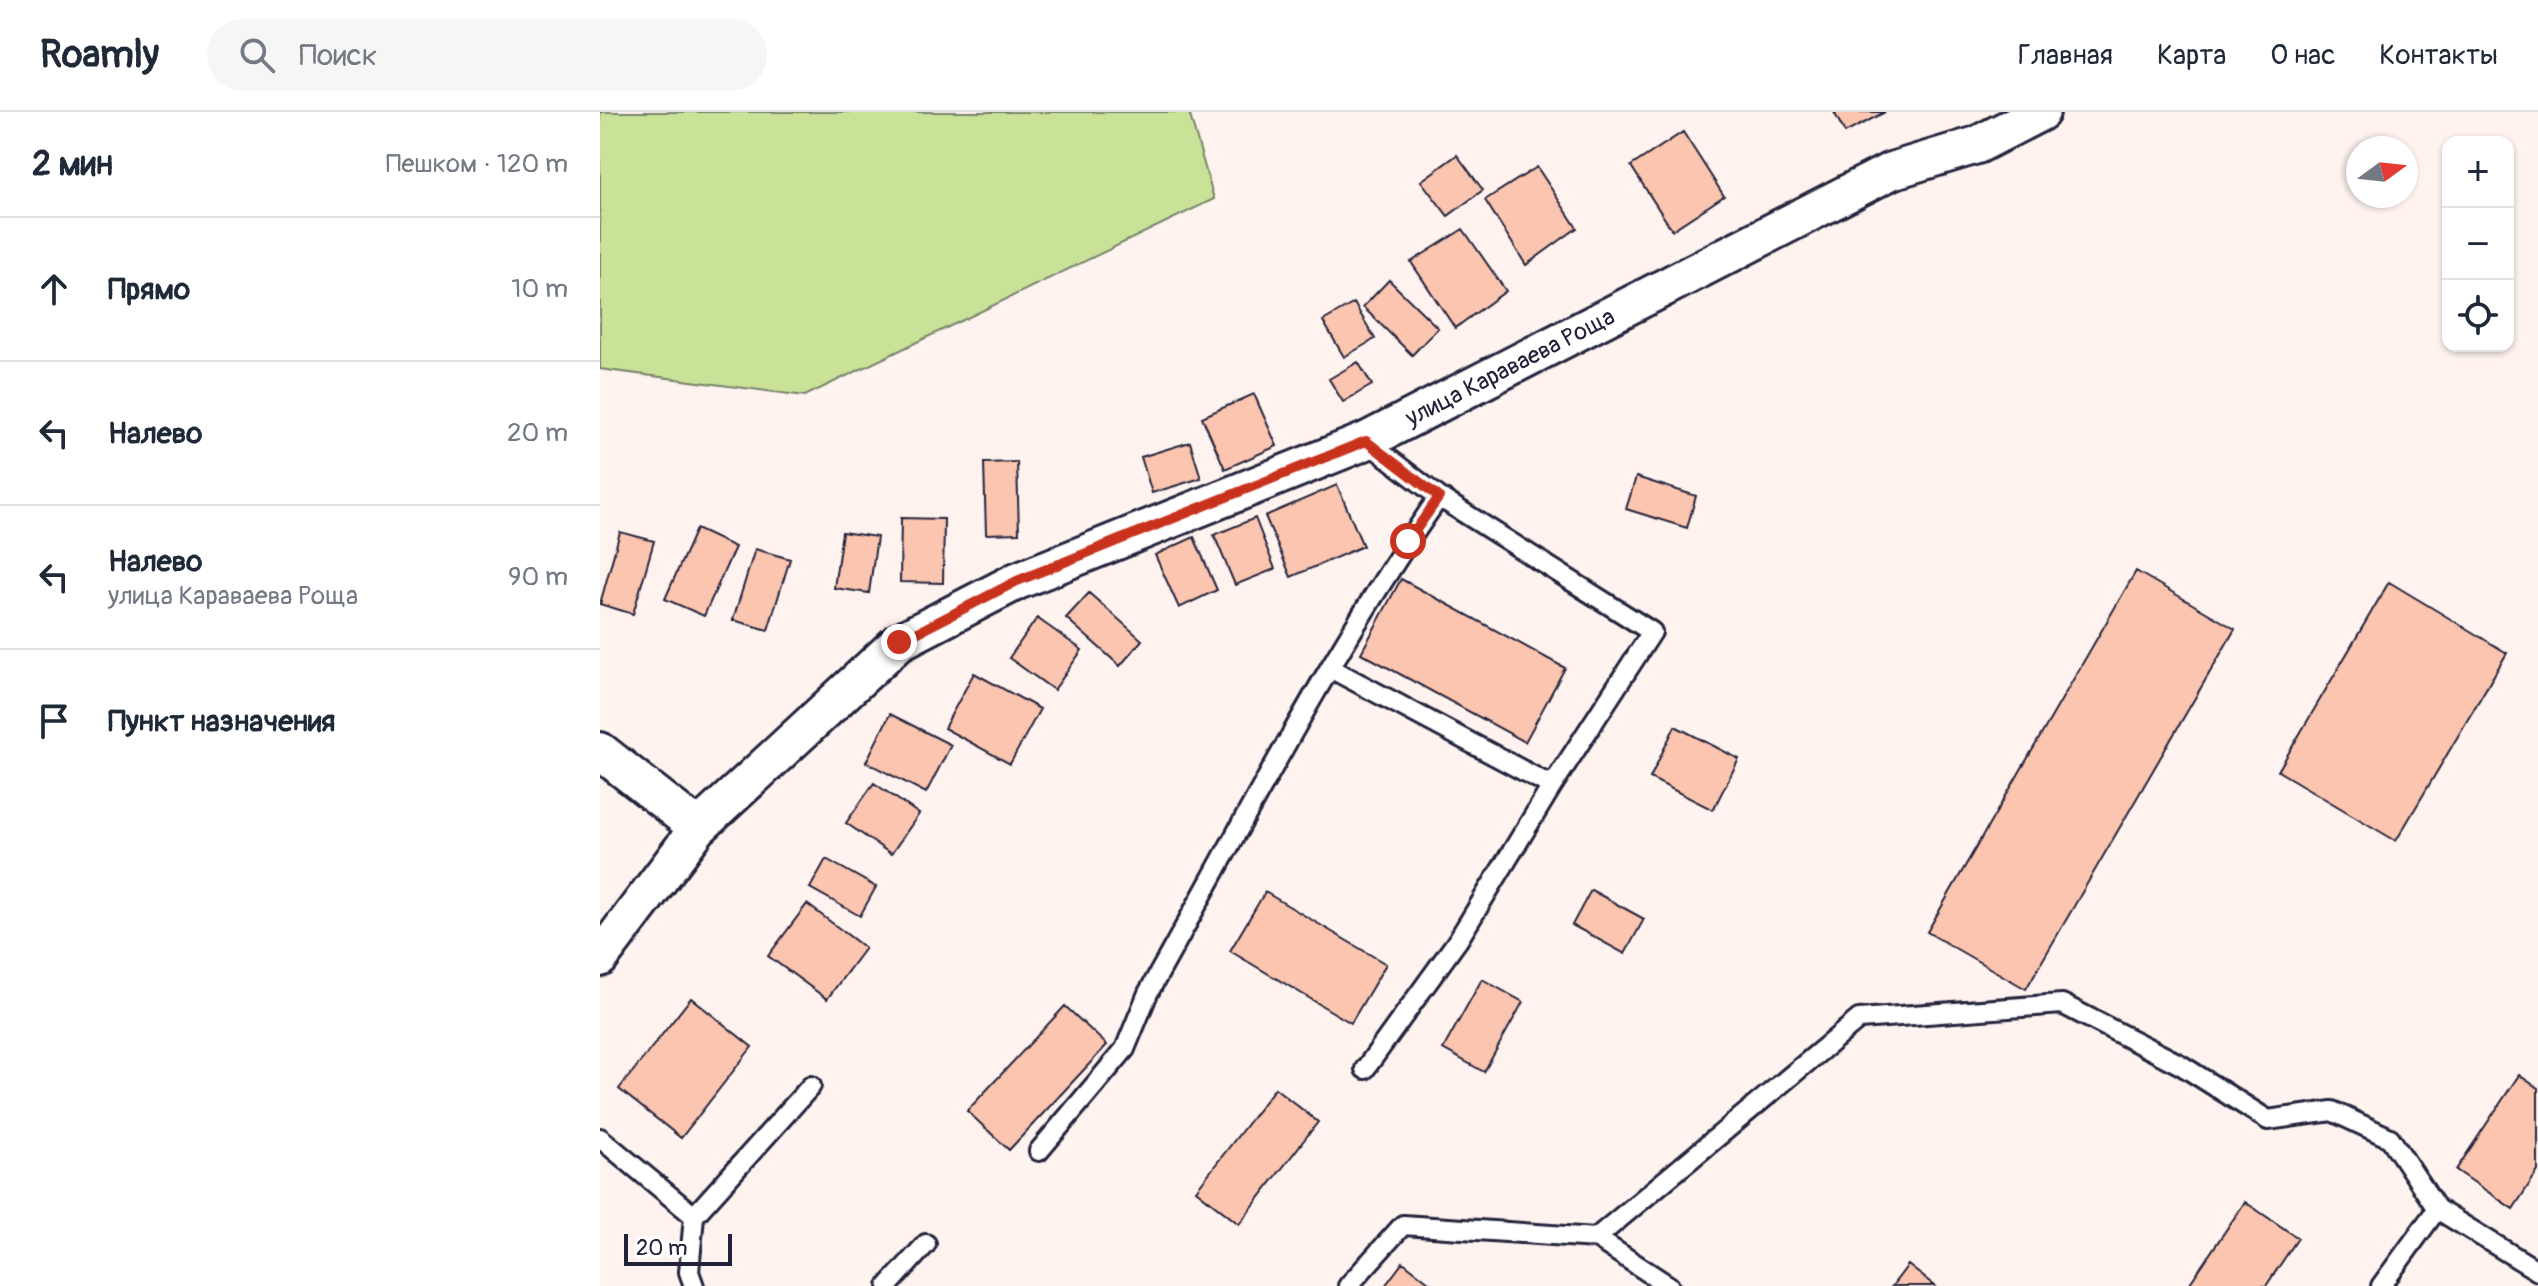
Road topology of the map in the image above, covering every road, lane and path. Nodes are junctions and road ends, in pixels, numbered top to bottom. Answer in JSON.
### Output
{"nodes":[{"id":1,"x":2041,"y":112,"type":"edge"},
{"id":2,"x":1366,"y":441,"type":"junction"},
{"id":3,"x":1439,"y":497,"type":"junction"},
{"id":4,"x":1330,"y":668,"type":"junction"},
{"id":5,"x":600,"y":751,"type":"edge"},
{"id":6,"x":1552,"y":786,"type":"junction"},
{"id":7,"x":698,"y":828,"type":"junction"},
{"id":8,"x":600,"y":958,"type":"edge"},
{"id":9,"x":1365,"y":1069,"type":"dead end"},
{"id":10,"x":811,"y":1086,"type":"dead end"},
{"id":11,"x":600,"y":1138,"type":"edge"},
{"id":12,"x":1039,"y":1151,"type":"dead end"},
{"id":13,"x":2437,"y":1209,"type":"junction"},
{"id":14,"x":694,"y":1216,"type":"junction"},
{"id":15,"x":1596,"y":1238,"type":"junction"},
{"id":16,"x":926,"y":1244,"type":"dead end"},
{"id":17,"x":2538,"y":1271,"type":"edge"},
{"id":18,"x":694,"y":1286,"type":"edge"},
{"id":19,"x":888,"y":1286,"type":"edge"},
{"id":20,"x":1348,"y":1286,"type":"edge"},
{"id":21,"x":1669,"y":1286,"type":"edge"},
{"id":22,"x":2381,"y":1286,"type":"edge"}],
"edges":[{"from":1,"to":2,"type":"street","name":"улица Караваева Роща"},
{"from":2,"to":3,"type":"lane"},
{"from":2,"to":7,"type":"street","name":"улица Караваева Роща"},
{"from":3,"to":4,"type":"lane"},
{"from":3,"to":6,"type":"lane"},
{"from":4,"to":6,"type":"lane"},
{"from":4,"to":12,"type":"lane"},
{"from":5,"to":7,"type":"street"},
{"from":6,"to":9,"type":"lane"},
{"from":7,"to":8,"type":"street","name":"улица Караваева Роща"},
{"from":10,"to":14,"type":"lane"},
{"from":11,"to":14,"type":"lane"},
{"from":13,"to":15,"type":"lane"},
{"from":13,"to":17,"type":"lane"},
{"from":13,"to":22,"type":"lane"},
{"from":14,"to":18,"type":"lane"},
{"from":15,"to":20,"type":"lane"},
{"from":15,"to":21,"type":"lane"},
{"from":16,"to":19,"type":"lane"}]}
